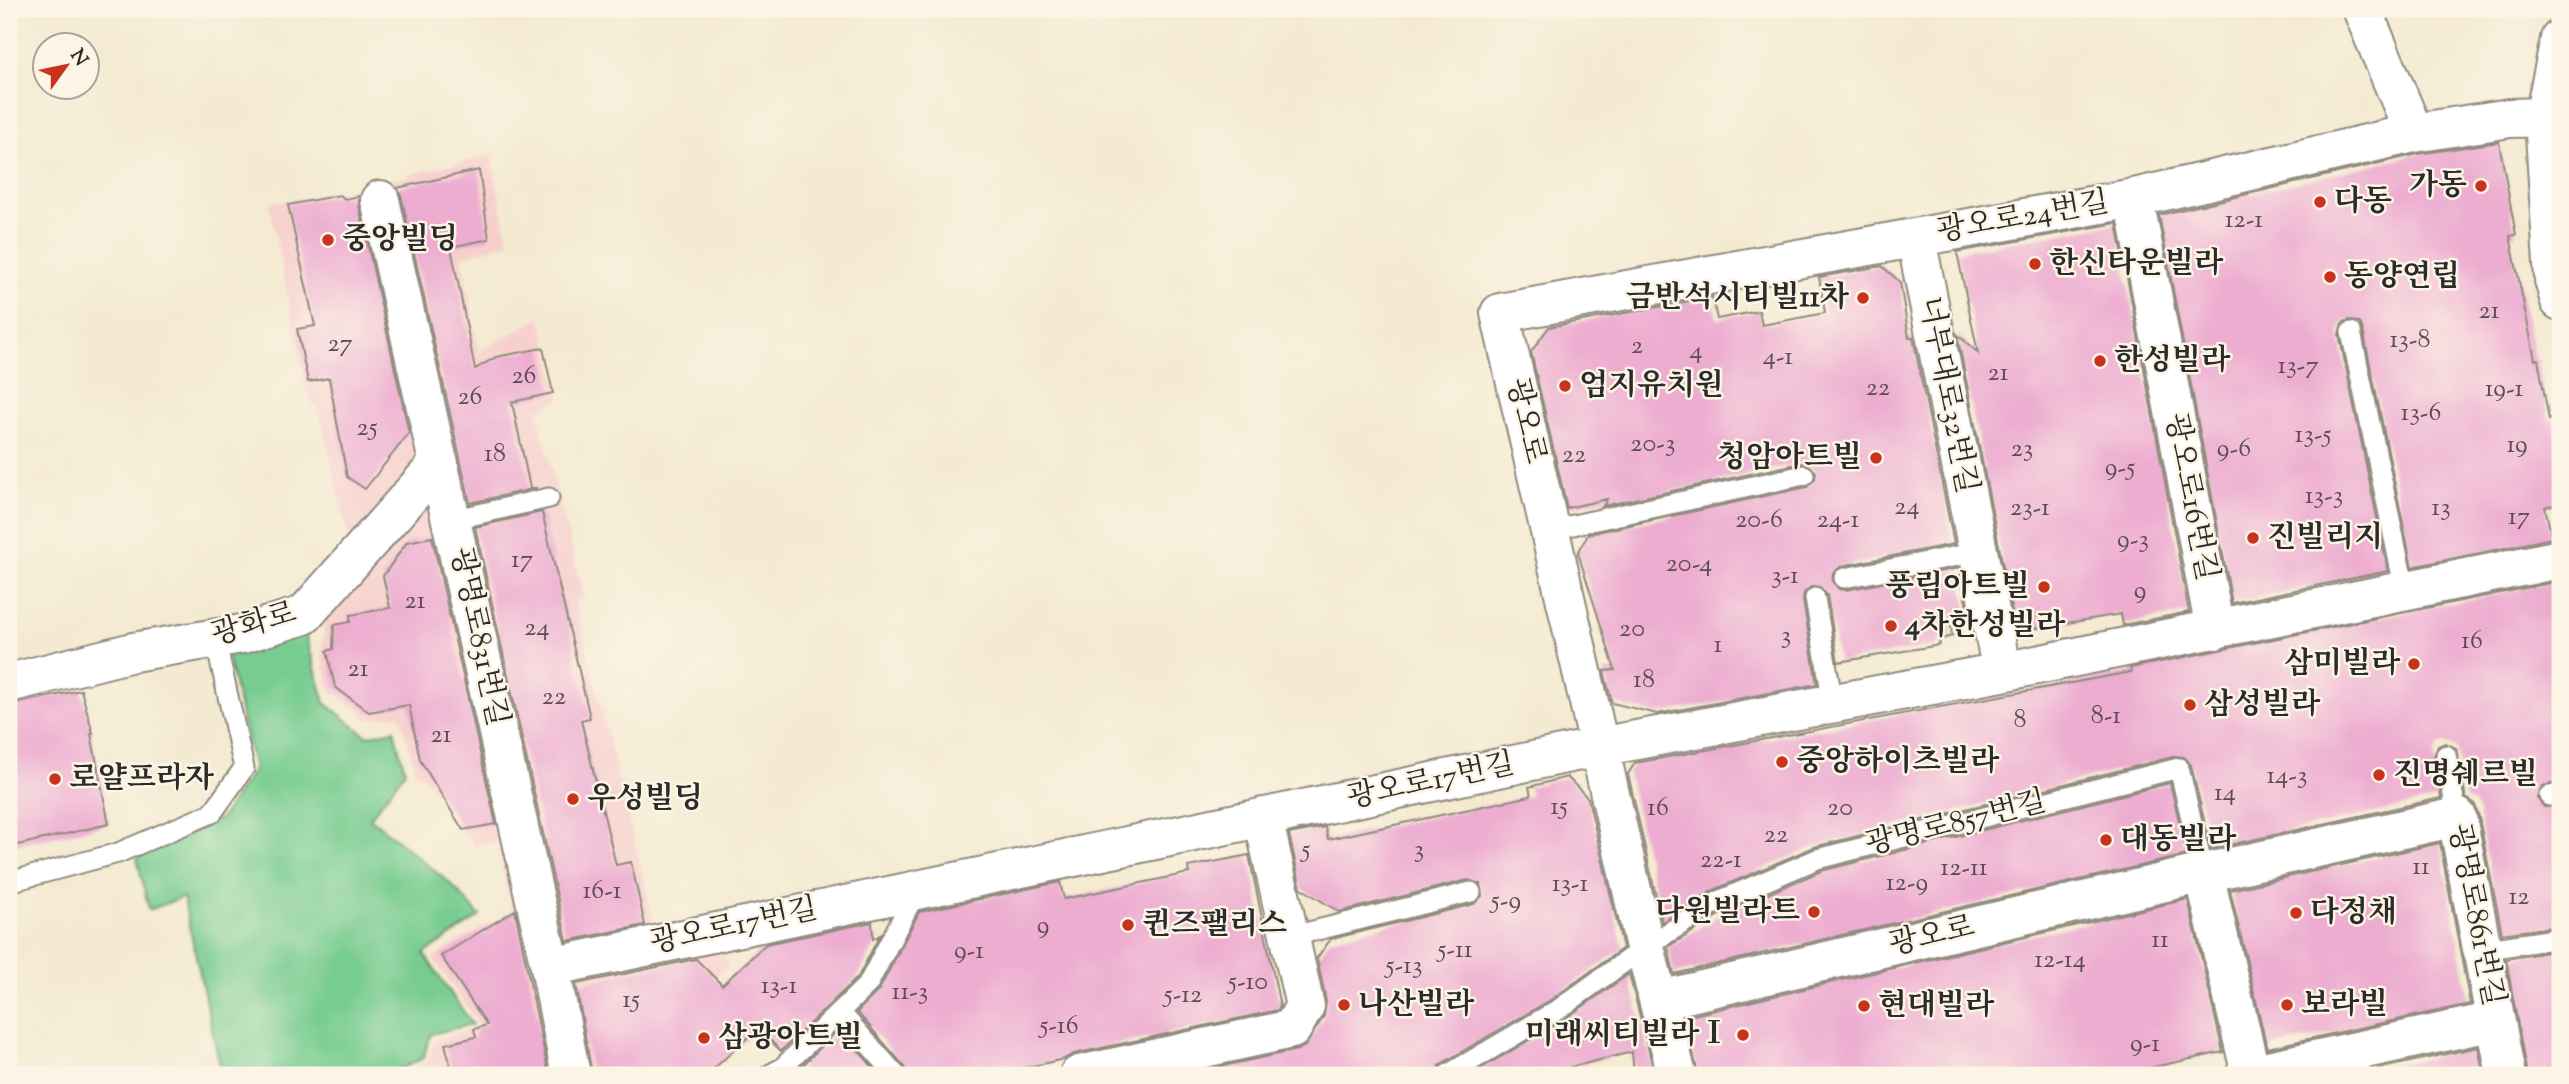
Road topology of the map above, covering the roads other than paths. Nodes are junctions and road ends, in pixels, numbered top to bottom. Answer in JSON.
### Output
{"nodes":[{"id":1,"x":2362,"y":9,"type":"edge"},
{"id":2,"x":2560,"y":39,"type":"edge"},
{"id":3,"x":2552,"y":116,"type":"edge"},
{"id":4,"x":2414,"y":133,"type":"junction"},
{"id":5,"x":2134,"y":198,"type":"junction"},
{"id":6,"x":380,"y":200,"type":"dead end"},
{"id":7,"x":1916,"y":238,"type":"junction"},
{"id":8,"x":2560,"y":301,"type":"edge"},
{"id":9,"x":1500,"y":313,"type":"joint"},
{"id":10,"x":2351,"y":332,"type":"dead end"},
{"id":11,"x":439,"y":463,"type":"junction"},
{"id":12,"x":1804,"y":475,"type":"dead end"},
{"id":13,"x":550,"y":498,"type":"dead end"},
{"id":14,"x":452,"y":520,"type":"junction"},
{"id":15,"x":1550,"y":530,"type":"junction"},
{"id":16,"x":1978,"y":552,"type":"junction"},
{"id":17,"x":2560,"y":559,"type":"edge"},
{"id":18,"x":1844,"y":578,"type":"dead end"},
{"id":19,"x":2405,"y":591,"type":"junction"},
{"id":20,"x":1815,"y":598,"type":"dead end"},
{"id":21,"x":2215,"y":630,"type":"junction"},
{"id":22,"x":215,"y":638,"type":"junction"},
{"id":23,"x":2002,"y":672,"type":"junction"},
{"id":24,"x":9,"y":683,"type":"edge"},
{"id":25,"x":1833,"y":705,"type":"junction"},
{"id":26,"x":1599,"y":747,"type":"junction"},
{"id":27,"x":2446,"y":755,"type":"dead end"},
{"id":28,"x":1263,"y":817,"type":"junction"},
{"id":29,"x":2457,"y":817,"type":"junction"},
{"id":30,"x":2204,"y":873,"type":"junction"},
{"id":31,"x":9,"y":882,"type":"edge"},
{"id":32,"x":917,"y":889,"type":"junction"},
{"id":33,"x":1471,"y":892,"type":"dead end"},
{"id":34,"x":1289,"y":937,"type":"junction"},
{"id":35,"x":2560,"y":937,"type":"edge"},
{"id":36,"x":1645,"y":947,"type":"junction"},
{"id":37,"x":2480,"y":950,"type":"junction"},
{"id":38,"x":550,"y":967,"type":"junction"},
{"id":39,"x":1660,"y":1000,"type":"junction"},
{"id":40,"x":840,"y":1012,"type":"junction"},
{"id":41,"x":2495,"y":1021,"type":"junction"},
{"id":42,"x":571,"y":1075,"type":"edge"},
{"id":43,"x":769,"y":1075,"type":"edge"},
{"id":44,"x":895,"y":1075,"type":"edge"},
{"id":45,"x":1079,"y":1075,"type":"edge"},
{"id":46,"x":1447,"y":1075,"type":"edge"},
{"id":47,"x":1677,"y":1075,"type":"edge"},
{"id":48,"x":2249,"y":1075,"type":"edge"},
{"id":49,"x":2506,"y":1075,"type":"edge"}],
"edges":[{"from":1,"to":4,"type":"street"},
{"from":2,"to":3,"type":"street"},
{"from":3,"to":4,"type":"street","name":"광오로24번길"},
{"from":3,"to":8,"type":"street"},
{"from":4,"to":5,"type":"street","name":"광오로24번길"},
{"from":5,"to":7,"type":"street","name":"광오로24번길"},
{"from":5,"to":21,"type":"street","name":"광오로16번길"},
{"from":6,"to":11,"type":"street","name":"광명로831번길"},
{"from":7,"to":9,"type":"street","name":"광오로24번길"},
{"from":7,"to":16,"type":"street","name":"너부대로32번길"},
{"from":9,"to":15,"type":"street","name":"광오로"},
{"from":10,"to":19,"type":"lane"},
{"from":11,"to":14,"type":"street","name":"광명로831번길"},
{"from":11,"to":22,"type":"street","name":"광화로"},
{"from":12,"to":15,"type":"lane"},
{"from":13,"to":14,"type":"lane"},
{"from":14,"to":38,"type":"street","name":"광명로831번길"},
{"from":15,"to":26,"type":"street","name":"광오로"},
{"from":16,"to":18,"type":"lane"},
{"from":16,"to":23,"type":"street","name":"너부대로32번길"},
{"from":17,"to":19,"type":"street"},
{"from":19,"to":21,"type":"street"},
{"from":20,"to":25,"type":"lane"},
{"from":21,"to":23,"type":"street"},
{"from":22,"to":24,"type":"street","name":"광화로"},
{"from":22,"to":31,"type":"lane"},
{"from":23,"to":25,"type":"street"},
{"from":25,"to":26,"type":"street"},
{"from":26,"to":28,"type":"street","name":"광오로17번길"},
{"from":26,"to":36,"type":"street","name":"광오로"},
{"from":27,"to":29,"type":"lane","name":"광명로861번길"},
{"from":28,"to":32,"type":"street","name":"광오로17번길"},
{"from":28,"to":34,"type":"street"},
{"from":29,"to":30,"type":"street"},
{"from":29,"to":37,"type":"street","name":"광명로861번길"},
{"from":30,"to":36,"type":"lane","name":"광명로857번길"},
{"from":30,"to":39,"type":"street","name":"광오로"},
{"from":30,"to":48,"type":"street","name":"광명로857번길"},
{"from":32,"to":38,"type":"street","name":"광오로17번길"},
{"from":32,"to":40,"type":"lane"},
{"from":33,"to":34,"type":"lane"},
{"from":34,"to":45,"type":"street"},
{"from":35,"to":37,"type":"lane"},
{"from":36,"to":39,"type":"street","name":"광오로"},
{"from":36,"to":46,"type":"lane"},
{"from":37,"to":41,"type":"street","name":"광명로861번길"},
{"from":38,"to":42,"type":"street","name":"광명로831번길"},
{"from":39,"to":47,"type":"street","name":"광오로"},
{"from":40,"to":43,"type":"lane"},
{"from":40,"to":44,"type":"lane"},
{"from":41,"to":48,"type":"street","name":"광명로857번길"},
{"from":41,"to":49,"type":"street","name":"광명로861번길"}]}
